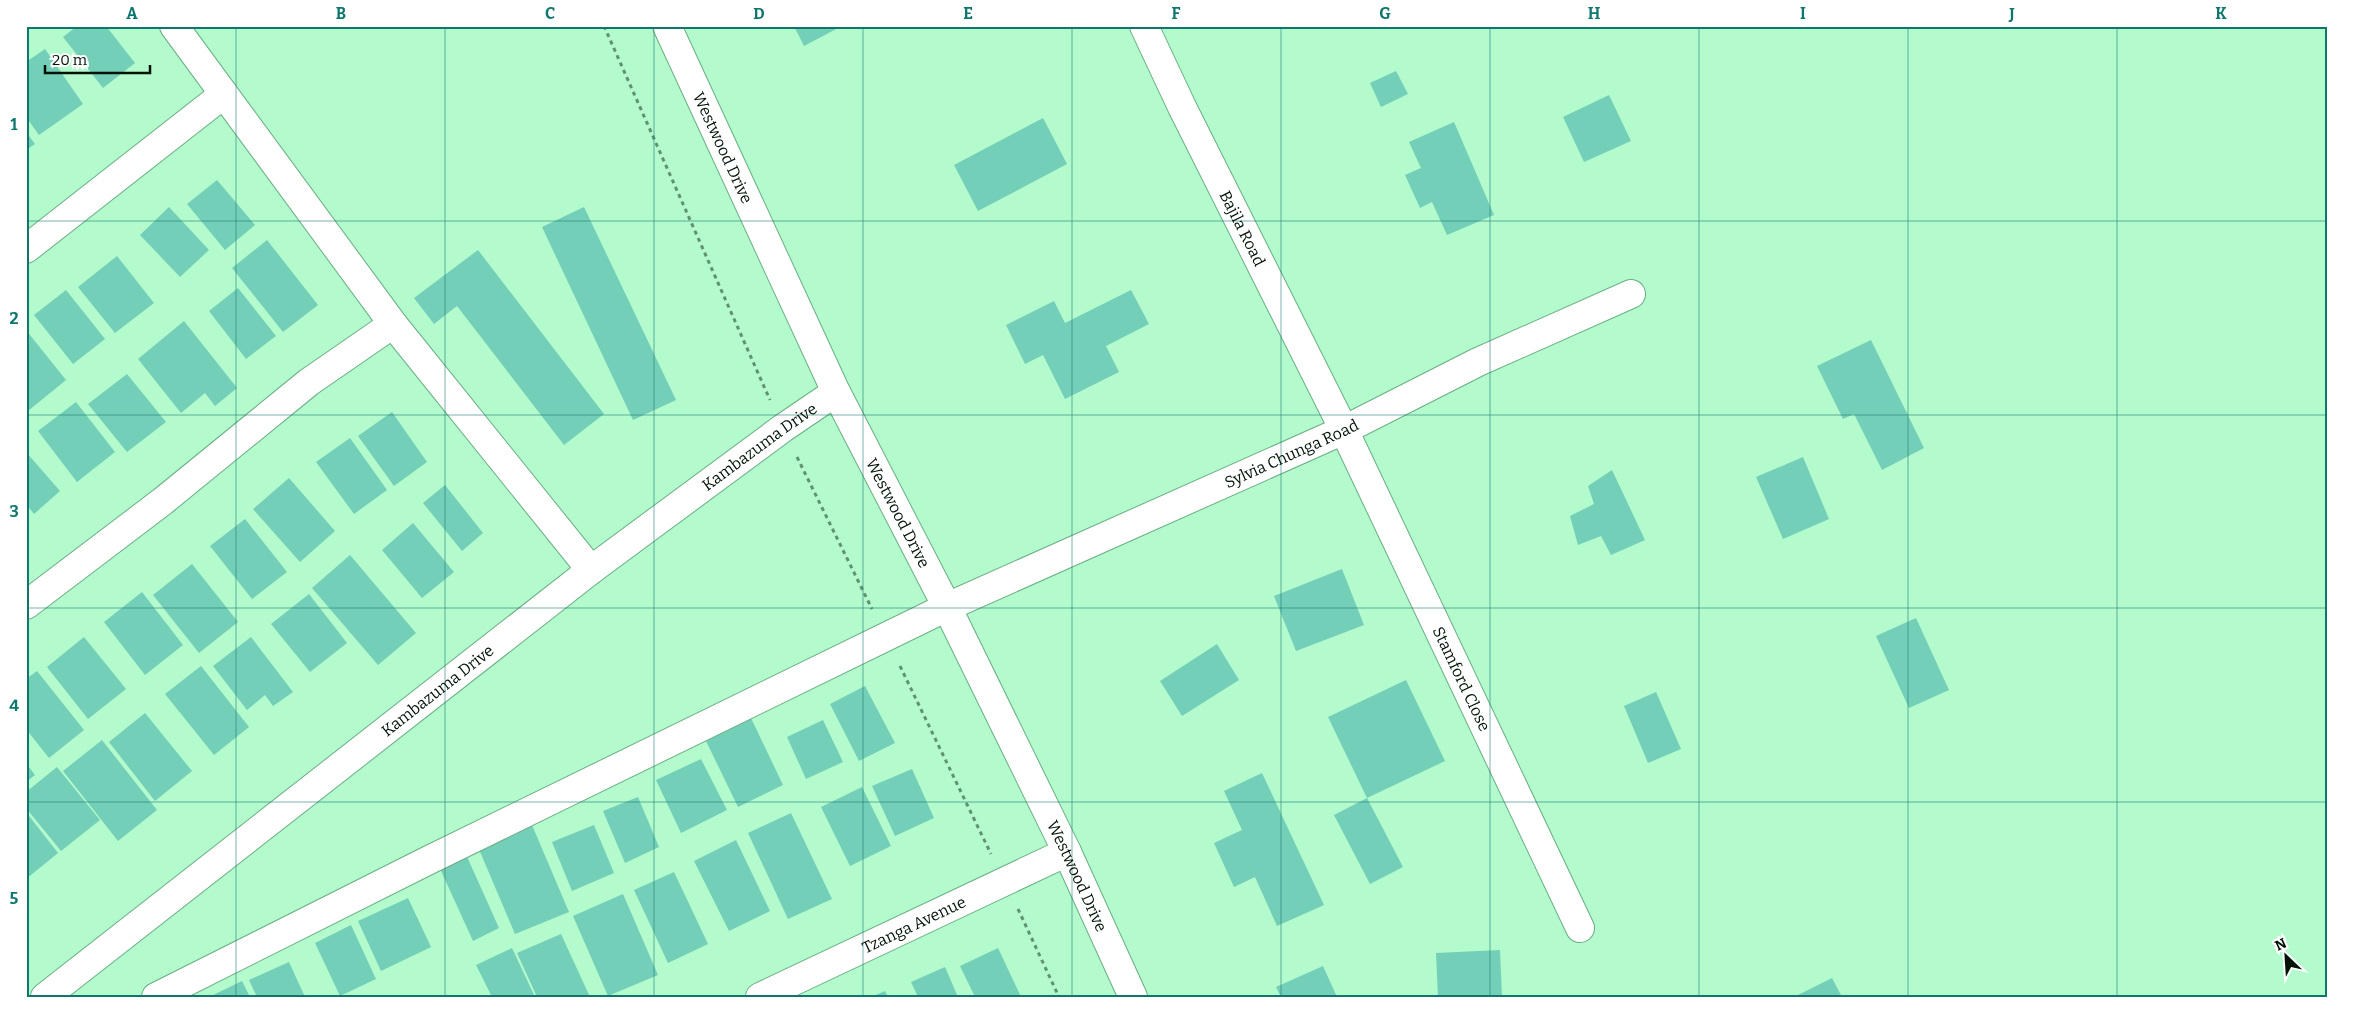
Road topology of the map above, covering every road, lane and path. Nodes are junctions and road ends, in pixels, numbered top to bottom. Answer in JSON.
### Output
{"nodes":[{"id":1,"x":174,"y":26,"type":"edge"},
{"id":2,"x":604,"y":26,"type":"edge"},
{"id":3,"x":667,"y":26,"type":"edge"},
{"id":4,"x":1144,"y":26,"type":"edge"},
{"id":5,"x":224,"y":94,"type":"junction"},
{"id":6,"x":26,"y":249,"type":"edge"},
{"id":7,"x":1632,"y":294,"type":"dead end"},
{"id":8,"x":393,"y":324,"type":"junction"},
{"id":9,"x":836,"y":392,"type":"junction"},
{"id":10,"x":783,"y":428,"type":"junction"},
{"id":11,"x":1344,"y":430,"type":"junction"},
{"id":12,"x":591,"y":570,"type":"junction"},
{"id":13,"x":26,"y":605,"type":"edge"},
{"id":14,"x":947,"y":607,"type":"junction"},
{"id":15,"x":886,"y":636,"type":"junction"},
{"id":16,"x":1067,"y":852,"type":"junction"},
{"id":17,"x":1004,"y":881,"type":"junction"},
{"id":18,"x":1580,"y":928,"type":"dead end"},
{"id":19,"x":45,"y":997,"type":"edge"},
{"id":20,"x":156,"y":997,"type":"edge"},
{"id":21,"x":760,"y":997,"type":"edge"},
{"id":22,"x":1059,"y":997,"type":"edge"},
{"id":23,"x":1133,"y":997,"type":"edge"}],
"edges":[{"from":1,"to":5,"type":"street"},
{"from":2,"to":10,"type":"path"},
{"from":3,"to":9,"type":"street","name":"Westwood Drive"},
{"from":4,"to":11,"type":"street","name":"Bajila Road"},
{"from":5,"to":6,"type":"street"},
{"from":5,"to":8,"type":"street"},
{"from":7,"to":11,"type":"street","name":"Sylvia Chunga Road"},
{"from":8,"to":12,"type":"street"},
{"from":8,"to":13,"type":"street"},
{"from":9,"to":10,"type":"street","name":"Kambazuma Drive"},
{"from":9,"to":14,"type":"street","name":"Westwood Drive"},
{"from":10,"to":12,"type":"street","name":"Kambazuma Drive"},
{"from":10,"to":15,"type":"path"},
{"from":11,"to":14,"type":"street","name":"Sylvia Chunga Road"},
{"from":11,"to":18,"type":"street","name":"Stamford Close"},
{"from":12,"to":19,"type":"street","name":"Kambazuma Drive"},
{"from":14,"to":15,"type":"street","name":"Sylvia Chunga Road"},
{"from":14,"to":16,"type":"street","name":"Westwood Drive"},
{"from":15,"to":17,"type":"path"},
{"from":15,"to":20,"type":"street","name":"Sylvia Chunga Road"},
{"from":16,"to":17,"type":"street","name":"Tzanga Avenue"},
{"from":16,"to":23,"type":"street","name":"Westwood Drive"},
{"from":17,"to":21,"type":"street","name":"Tzanga Avenue"},
{"from":17,"to":22,"type":"path"}]}
